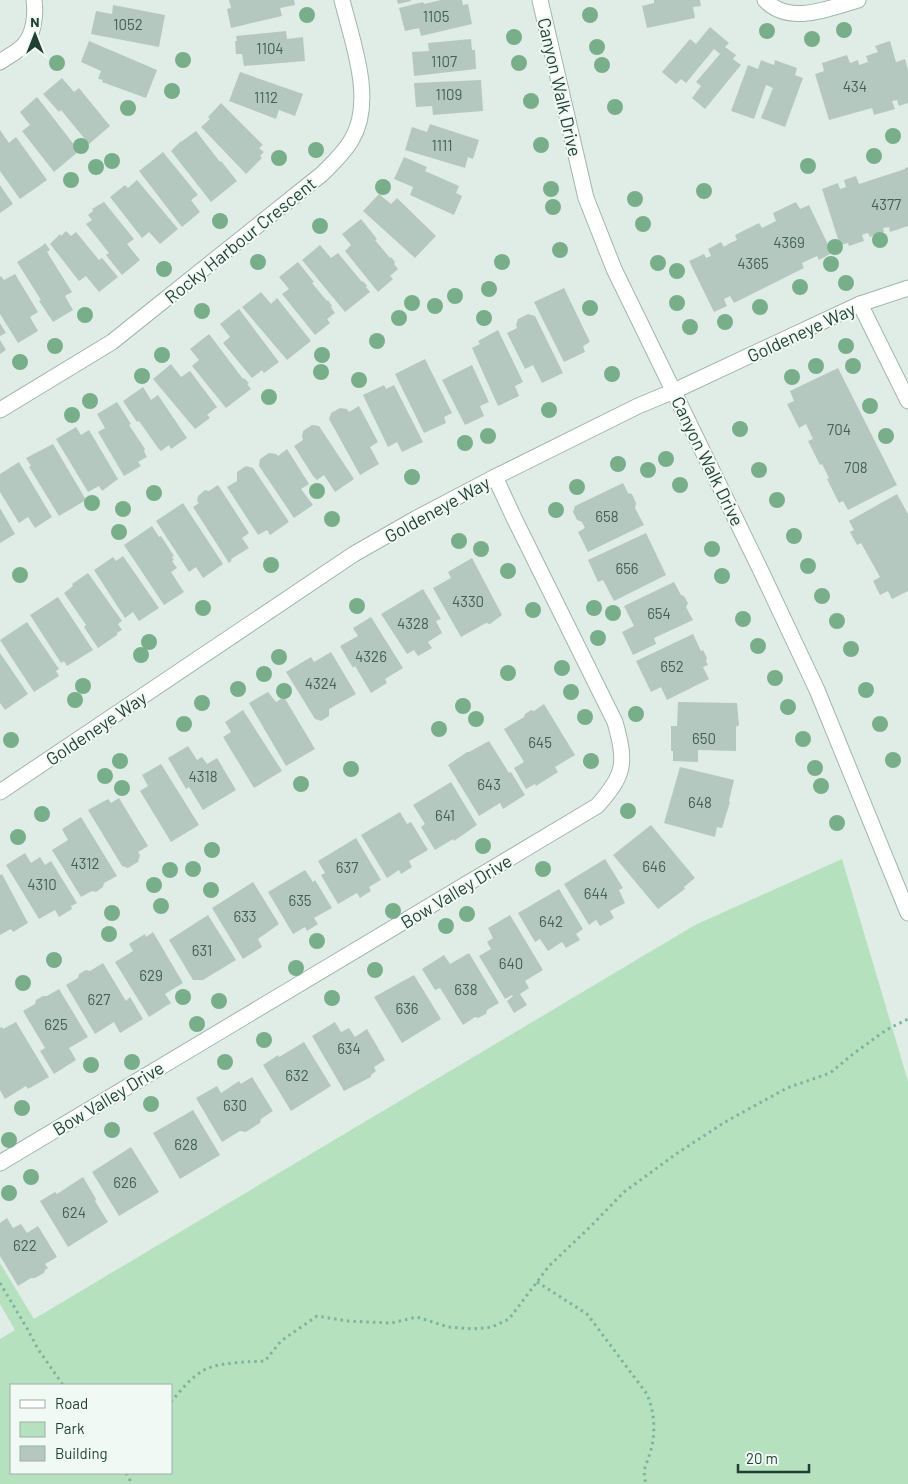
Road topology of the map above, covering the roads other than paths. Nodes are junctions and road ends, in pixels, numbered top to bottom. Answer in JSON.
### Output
{"nodes":[{"id":1,"x":34,"y":0,"type":"edge"},
{"id":2,"x":342,"y":0,"type":"edge"},
{"id":3,"x":540,"y":0,"type":"edge"},
{"id":4,"x":765,"y":0,"type":"edge"},
{"id":5,"x":858,"y":0,"type":"edge"},
{"id":6,"x":0,"y":62,"type":"edge"},
{"id":7,"x":908,"y":288,"type":"edge"},
{"id":8,"x":860,"y":304,"type":"junction"},
{"id":9,"x":674,"y":391,"type":"junction"},
{"id":10,"x":908,"y":401,"type":"edge"},
{"id":11,"x":0,"y":410,"type":"edge"},
{"id":12,"x":495,"y":477,"type":"junction"},
{"id":13,"x":0,"y":792,"type":"edge"},
{"id":14,"x":908,"y":913,"type":"edge"},
{"id":15,"x":0,"y":1163,"type":"edge"}],
"edges":[{"from":1,"to":6,"type":"street"},
{"from":2,"to":11,"type":"street","name":"Rocky Harbour Crescent"},
{"from":3,"to":9,"type":"street","name":"Canyon Walk Drive"},
{"from":4,"to":5,"type":"street"},
{"from":7,"to":8,"type":"street","name":"Goldeneye Way"},
{"from":8,"to":9,"type":"street","name":"Goldeneye Way"},
{"from":8,"to":10,"type":"street"},
{"from":9,"to":12,"type":"street","name":"Goldeneye Way"},
{"from":9,"to":14,"type":"street","name":"Canyon Walk Drive"},
{"from":12,"to":13,"type":"street","name":"Goldeneye Way"},
{"from":12,"to":15,"type":"street","name":"Bow Valley Drive"}]}
